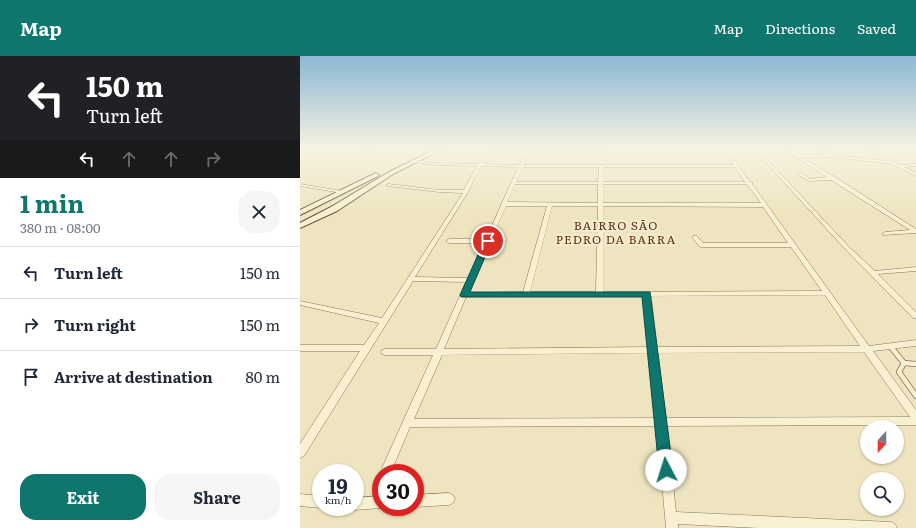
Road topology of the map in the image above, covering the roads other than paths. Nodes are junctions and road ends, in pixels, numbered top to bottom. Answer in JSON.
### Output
{"nodes":[{"id":1,"x":384,"y":171,"type":"edge"},
{"id":2,"x":396,"y":171,"type":"edge"},
{"id":3,"x":477,"y":171,"type":"edge"},
{"id":4,"x":519,"y":171,"type":"edge"},
{"id":5,"x":601,"y":171,"type":"edge"},
{"id":6,"x":741,"y":171,"type":"edge"},
{"id":7,"x":776,"y":171,"type":"edge"},
{"id":8,"x":822,"y":171,"type":"edge"},
{"id":9,"x":800,"y":174,"type":"dead end"},
{"id":10,"x":833,"y":178,"type":"junction"},
{"id":11,"x":514,"y":183,"type":"junction"},
{"id":12,"x":601,"y":183,"type":"junction"},
{"id":13,"x":750,"y":183,"type":"junction"},
{"id":14,"x":300,"y":185,"type":"edge"},
{"id":15,"x":388,"y":185,"type":"dead end"},
{"id":16,"x":342,"y":192,"type":"junction"},
{"id":17,"x":466,"y":192,"type":"junction"},
{"id":18,"x":504,"y":204,"type":"junction"},
{"id":19,"x":550,"y":204,"type":"junction"},
{"id":20,"x":600,"y":205,"type":"junction"},
{"id":21,"x":765,"y":205,"type":"junction"},
{"id":22,"x":313,"y":206,"type":"junction"},
{"id":23,"x":334,"y":209,"type":"junction"},
{"id":24,"x":300,"y":213,"type":"edge"},
{"id":25,"x":300,"y":226,"type":"edge"},
{"id":26,"x":916,"y":231,"type":"edge"},
{"id":27,"x":885,"y":234,"type":"dead end"},
{"id":28,"x":695,"y":237,"type":"dead end"},
{"id":29,"x":449,"y":241,"type":"dead end"},
{"id":30,"x":488,"y":241,"type":"junction"},
{"id":31,"x":794,"y":245,"type":"junction"},
{"id":32,"x":916,"y":269,"type":"edge"},
{"id":33,"x":873,"y":273,"type":"junction"},
{"id":34,"x":410,"y":279,"type":"junction"},
{"id":35,"x":471,"y":280,"type":"junction"},
{"id":36,"x":828,"y":293,"type":"junction"},
{"id":37,"x":526,"y":294,"type":"junction"},
{"id":38,"x":599,"y":294,"type":"junction"},
{"id":39,"x":647,"y":294,"type":"junction"},
{"id":40,"x":464,"y":295,"type":"junction"},
{"id":41,"x":300,"y":304,"type":"edge"},
{"id":42,"x":916,"y":316,"type":"edge"},
{"id":43,"x":383,"y":321,"type":"junction"},
{"id":44,"x":916,"y":343,"type":"edge"},
{"id":45,"x":890,"y":346,"type":"junction"},
{"id":46,"x":300,"y":348,"type":"edge"},
{"id":47,"x":367,"y":348,"type":"junction"},
{"id":48,"x":867,"y":349,"type":"junction"},
{"id":49,"x":653,"y":350,"type":"junction"},
{"id":50,"x":385,"y":352,"type":"dead end"},
{"id":51,"x":439,"y":352,"type":"junction"},
{"id":52,"x":904,"y":363,"type":"junction"},
{"id":53,"x":916,"y":364,"type":"edge"},
{"id":54,"x":916,"y":396,"type":"edge"},
{"id":55,"x":916,"y":418,"type":"edge"},
{"id":56,"x":916,"y":421,"type":"edge"},
{"id":57,"x":407,"y":422,"type":"junction"},
{"id":58,"x":662,"y":423,"type":"junction"},
{"id":59,"x":300,"y":453,"type":"edge"},
{"id":60,"x":389,"y":464,"type":"edge"},
{"id":61,"x":448,"y":499,"type":"dead end"},
{"id":62,"x":300,"y":500,"type":"edge"},
{"id":63,"x":424,"y":500,"type":"edge"},
{"id":64,"x":312,"y":501,"type":"edge"},
{"id":65,"x":671,"y":523,"type":"edge"},
{"id":66,"x":813,"y":526,"type":"edge"},
{"id":67,"x":891,"y":528,"type":"edge"}],
"edges":[{"from":1,"to":16,"type":"main road"},
{"from":2,"to":23,"type":"main road"},
{"from":3,"to":17,"type":"street"},
{"from":4,"to":11,"type":"street"},
{"from":5,"to":12,"type":"street"},
{"from":6,"to":13,"type":"street"},
{"from":7,"to":33,"type":"street"},
{"from":8,"to":10,"type":"street"},
{"from":9,"to":10,"type":"street"},
{"from":10,"to":26,"type":"street"},
{"from":11,"to":12,"type":"street"},
{"from":11,"to":18,"type":"street"},
{"from":12,"to":13,"type":"street"},
{"from":12,"to":20,"type":"street"},
{"from":13,"to":21,"type":"street"},
{"from":14,"to":16,"type":"street"},
{"from":15,"to":17,"type":"street"},
{"from":16,"to":22,"type":"main road"},
{"from":17,"to":34,"type":"street"},
{"from":18,"to":19,"type":"street"},
{"from":18,"to":30,"type":"street"},
{"from":19,"to":20,"type":"street"},
{"from":19,"to":37,"type":"street"},
{"from":20,"to":21,"type":"street"},
{"from":20,"to":38,"type":"street"},
{"from":21,"to":31,"type":"street"},
{"from":22,"to":23,"type":"main road"},
{"from":22,"to":24,"type":"main road"},
{"from":23,"to":25,"type":"main road"},
{"from":26,"to":27,"type":"street"},
{"from":28,"to":31,"type":"street"},
{"from":29,"to":30,"type":"street"},
{"from":30,"to":35,"type":"street"},
{"from":31,"to":36,"type":"street"},
{"from":32,"to":33,"type":"street"},
{"from":33,"to":42,"type":"street"},
{"from":34,"to":35,"type":"street"},
{"from":34,"to":43,"type":"street"},
{"from":35,"to":40,"type":"street"},
{"from":36,"to":39,"type":"street"},
{"from":36,"to":48,"type":"street"},
{"from":37,"to":38,"type":"street"},
{"from":37,"to":40,"type":"street"},
{"from":38,"to":39,"type":"street"},
{"from":39,"to":49,"type":"street"},
{"from":40,"to":51,"type":"street"},
{"from":41,"to":43,"type":"street"},
{"from":43,"to":47,"type":"street"},
{"from":44,"to":45,"type":"street"},
{"from":45,"to":48,"type":"street"},
{"from":45,"to":52,"type":"lane"},
{"from":46,"to":47,"type":"street"},
{"from":47,"to":59,"type":"street"},
{"from":48,"to":49,"type":"street"},
{"from":48,"to":55,"type":"street"},
{"from":49,"to":51,"type":"street"},
{"from":49,"to":58,"type":"street"},
{"from":50,"to":51,"type":"street"},
{"from":51,"to":57,"type":"street"},
{"from":52,"to":53,"type":"lane"},
{"from":52,"to":54,"type":"lane"},
{"from":56,"to":58,"type":"street"},
{"from":57,"to":58,"type":"street"},
{"from":57,"to":60,"type":"street"},
{"from":58,"to":65,"type":"street"},
{"from":61,"to":63,"type":"street"},
{"from":62,"to":64,"type":"street"},
{"from":65,"to":66,"type":"street"},
{"from":66,"to":67,"type":"street"}]}
